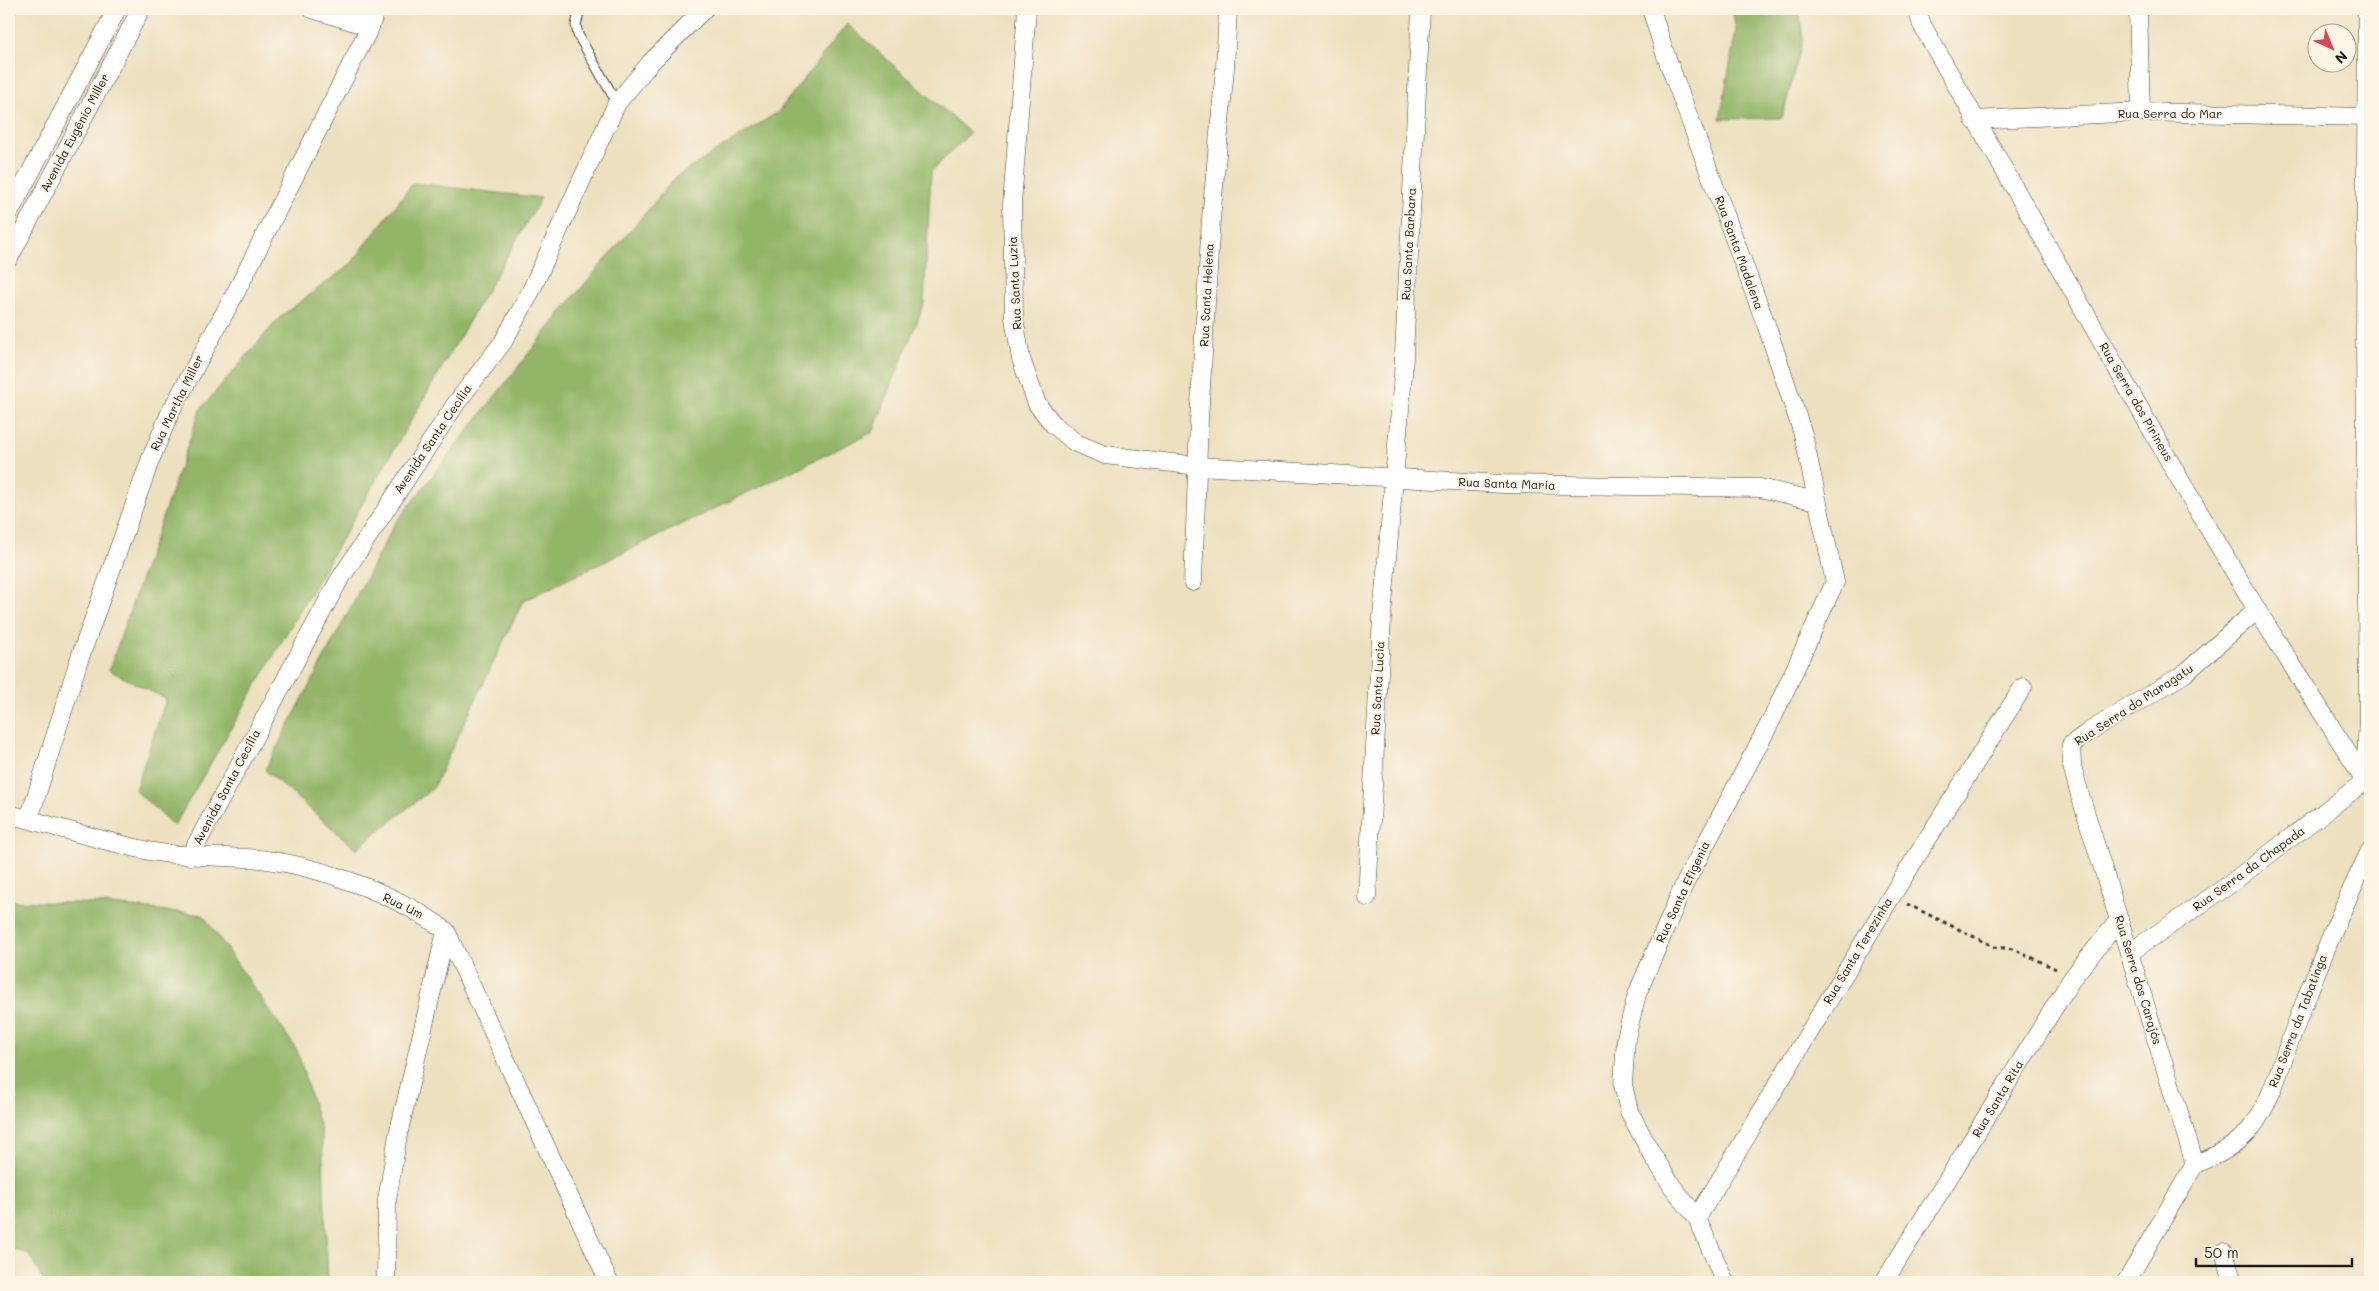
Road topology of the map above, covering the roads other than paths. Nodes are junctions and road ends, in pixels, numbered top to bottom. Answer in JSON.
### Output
{"nodes":[{"id":1,"x":117,"y":9,"type":"edge"},
{"id":2,"x":141,"y":9,"type":"edge"},
{"id":3,"x":312,"y":9,"type":"edge"},
{"id":4,"x":376,"y":9,"type":"edge"},
{"id":5,"x":580,"y":9,"type":"edge"},
{"id":6,"x":704,"y":9,"type":"edge"},
{"id":7,"x":1027,"y":9,"type":"edge"},
{"id":8,"x":1228,"y":9,"type":"edge"},
{"id":9,"x":1421,"y":9,"type":"edge"},
{"id":10,"x":1651,"y":9,"type":"edge"},
{"id":11,"x":1917,"y":9,"type":"edge"},
{"id":12,"x":2138,"y":9,"type":"edge"},
{"id":13,"x":2367,"y":9,"type":"edge"},
{"id":14,"x":370,"y":27,"type":"junction"},
{"id":15,"x":617,"y":102,"type":"junction"},
{"id":16,"x":2141,"y":112,"type":"junction"},
{"id":17,"x":2366,"y":117,"type":"junction"},
{"id":18,"x":1974,"y":120,"type":"junction"},
{"id":19,"x":9,"y":213,"type":"edge"},
{"id":20,"x":9,"y":258,"type":"edge"},
{"id":21,"x":1198,"y":466,"type":"junction"},
{"id":22,"x":1395,"y":478,"type":"junction"},
{"id":23,"x":1816,"y":501,"type":"junction"},
{"id":24,"x":1193,"y":582,"type":"dead end"},
{"id":25,"x":2257,"y":610,"type":"junction"},
{"id":26,"x":2023,"y":687,"type":"dead end"},
{"id":27,"x":2368,"y":784,"type":"edge"},
{"id":28,"x":2080,"y":795,"type":"joint"},
{"id":29,"x":9,"y":814,"type":"edge"},
{"id":30,"x":29,"y":820,"type":"junction"},
{"id":31,"x":2370,"y":851,"type":"edge"},
{"id":32,"x":190,"y":856,"type":"junction"},
{"id":33,"x":1367,"y":897,"type":"dead end"},
{"id":34,"x":2119,"y":920,"type":"junction"},
{"id":35,"x":446,"y":930,"type":"junction"},
{"id":36,"x":2129,"y":953,"type":"junction"},
{"id":37,"x":2196,"y":1164,"type":"junction"},
{"id":38,"x":1698,"y":1218,"type":"junction"},
{"id":39,"x":2224,"y":1252,"type":"dead end"},
{"id":40,"x":386,"y":1282,"type":"edge"},
{"id":41,"x":609,"y":1282,"type":"edge"},
{"id":42,"x":1725,"y":1282,"type":"edge"},
{"id":43,"x":1884,"y":1282,"type":"edge"},
{"id":44,"x":2126,"y":1282,"type":"edge"},
{"id":45,"x":2233,"y":1282,"type":"edge"}],
"edges":[{"from":1,"to":19,"type":"street","name":"Avenida Eugênio Miller"},
{"from":2,"to":20,"type":"street","name":"Avenida Eugênio Miller"},
{"from":3,"to":14,"type":"street"},
{"from":4,"to":14,"type":"street","name":"Rua Martha Miller"},
{"from":5,"to":15,"type":"lane"},
{"from":6,"to":15,"type":"street","name":"Avenida Santa Cecília"},
{"from":7,"to":21,"type":"street","name":"Rua Santa Luzia"},
{"from":8,"to":21,"type":"street","name":"Rua Santa Helena"},
{"from":9,"to":22,"type":"street","name":"Rua Santa Barbara"},
{"from":10,"to":23,"type":"street","name":"Rua Santa Madalena"},
{"from":11,"to":18,"type":"street","name":"Rua Serra dos Pirineus"},
{"from":12,"to":16,"type":"street"},
{"from":13,"to":17,"type":"street"},
{"from":14,"to":30,"type":"street","name":"Rua Martha Miller"},
{"from":15,"to":32,"type":"street","name":"Avenida Santa Cecília"},
{"from":16,"to":17,"type":"street","name":"Rua Serra do Mar"},
{"from":16,"to":18,"type":"street","name":"Rua Serra do Mar"},
{"from":17,"to":27,"type":"street"},
{"from":18,"to":25,"type":"street","name":"Rua Serra dos Pirineus"},
{"from":21,"to":22,"type":"street","name":"Rua Santa Maria"},
{"from":21,"to":24,"type":"street","name":"Rua Santa Helena"},
{"from":22,"to":23,"type":"street","name":"Rua Santa Maria"},
{"from":22,"to":33,"type":"street","name":"Rua Santa Lucia"},
{"from":23,"to":38,"type":"street","name":"Rua Santa Efigenia"},
{"from":25,"to":27,"type":"street","name":"Rua Serra dos Pirineus"},
{"from":25,"to":28,"type":"street","name":"Rua Serra do Maragatu"},
{"from":26,"to":38,"type":"street","name":"Rua Santa Terezinha"},
{"from":27,"to":36,"type":"street","name":"Rua Serra da Chapada"},
{"from":28,"to":34,"type":"street","name":"Rua Serra dos Carajós"},
{"from":29,"to":30,"type":"street","name":"Rua Um"},
{"from":30,"to":32,"type":"street","name":"Rua Um"},
{"from":31,"to":37,"type":"street","name":"Rua Serra da Tabatinga"},
{"from":32,"to":35,"type":"street","name":"Rua Um"},
{"from":34,"to":36,"type":"street","name":"Rua Serra dos Carajós"},
{"from":34,"to":43,"type":"street","name":"Rua Santa Rita"},
{"from":35,"to":40,"type":"street"},
{"from":35,"to":41,"type":"street"},
{"from":36,"to":37,"type":"street","name":"Rua Serra dos Carajós"},
{"from":37,"to":44,"type":"street"},
{"from":38,"to":42,"type":"street","name":"Rua Santa Efigenia"},
{"from":39,"to":45,"type":"street"}]}
